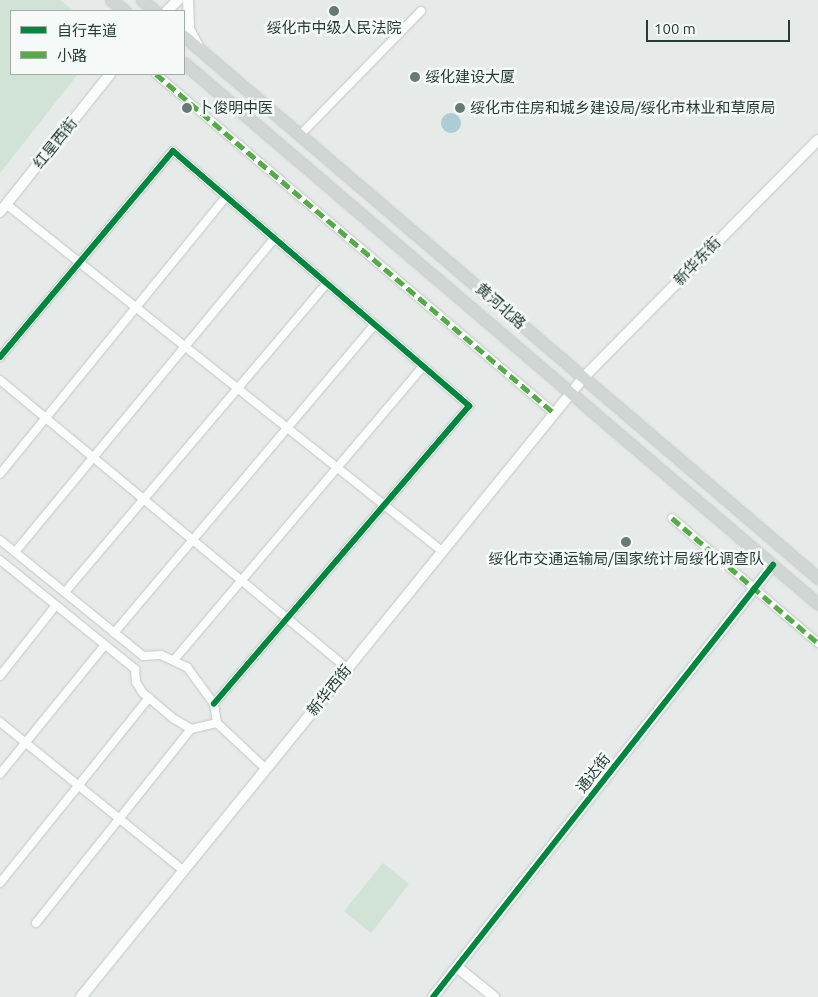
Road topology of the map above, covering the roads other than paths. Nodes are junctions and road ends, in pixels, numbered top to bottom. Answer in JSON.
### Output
{"nodes":[{"id":1,"x":111,"y":0,"type":"edge"},
{"id":2,"x":142,"y":0,"type":"edge"},
{"id":3,"x":178,"y":0,"type":"edge"},
{"id":4,"x":188,"y":0,"type":"edge"},
{"id":5,"x":123,"y":10,"type":"edge"},
{"id":6,"x":154,"y":10,"type":"edge"},
{"id":7,"x":169,"y":10,"type":"edge"},
{"id":8,"x":421,"y":11,"type":"dead end"},
{"id":9,"x":185,"y":37,"type":"edge"},
{"id":10,"x":202,"y":51,"type":"junction"},
{"id":11,"x":185,"y":63,"type":"edge"},
{"id":12,"x":109,"y":75,"type":"edge"},
{"id":13,"x":157,"y":75,"type":"edge"},
{"id":14,"x":301,"y":134,"type":"junction"},
{"id":15,"x":818,"y":140,"type":"edge"},
{"id":16,"x":226,"y":197,"type":"junction"},
{"id":17,"x":3,"y":208,"type":"edge"},
{"id":18,"x":274,"y":238,"type":"junction"},
{"id":19,"x":79,"y":262,"type":"junction"},
{"id":20,"x":326,"y":284,"type":"junction"},
{"id":21,"x":136,"y":307,"type":"junction"},
{"id":22,"x":374,"y":325,"type":"junction"},
{"id":23,"x":185,"y":347,"type":"junction"},
{"id":24,"x":0,"y":357,"type":"edge"},
{"id":25,"x":423,"y":366,"type":"junction"},
{"id":26,"x":0,"y":380,"type":"edge"},
{"id":27,"x":578,"y":384,"type":"junction"},
{"id":28,"x":238,"y":389,"type":"junction"},
{"id":29,"x":554,"y":413,"type":"junction"},
{"id":30,"x":46,"y":419,"type":"junction"},
{"id":31,"x":287,"y":428,"type":"junction"},
{"id":32,"x":93,"y":458,"type":"junction"},
{"id":33,"x":338,"y":468,"type":"junction"},
{"id":34,"x":0,"y":474,"type":"edge"},
{"id":35,"x":142,"y":500,"type":"junction"},
{"id":36,"x":384,"y":506,"type":"junction"},
{"id":37,"x":672,"y":518,"type":"dead end"},
{"id":38,"x":0,"y":540,"type":"edge"},
{"id":39,"x":193,"y":540,"type":"junction"},
{"id":40,"x":442,"y":551,"type":"junction"},
{"id":41,"x":15,"y":552,"type":"junction"},
{"id":42,"x":3,"y":563,"type":"edge"},
{"id":43,"x":774,"y":565,"type":"junction"},
{"id":44,"x":0,"y":573,"type":"edge"},
{"id":45,"x":818,"y":578,"type":"edge"},
{"id":46,"x":244,"y":581,"type":"junction"},
{"id":47,"x":755,"y":588,"type":"junction"},
{"id":48,"x":64,"y":592,"type":"junction"},
{"id":49,"x":818,"y":604,"type":"edge"},
{"id":50,"x":56,"y":605,"type":"junction"},
{"id":51,"x":288,"y":618,"type":"junction"},
{"id":52,"x":114,"y":633,"type":"junction"},
{"id":53,"x":818,"y":643,"type":"edge"},
{"id":54,"x":105,"y":645,"type":"junction"},
{"id":55,"x":174,"y":660,"type":"junction"},
{"id":56,"x":346,"y":668,"type":"junction"},
{"id":57,"x":0,"y":676,"type":"edge"},
{"id":58,"x":149,"y":698,"type":"junction"},
{"id":59,"x":214,"y":704,"type":"junction"},
{"id":60,"x":0,"y":722,"type":"edge"},
{"id":61,"x":216,"y":723,"type":"junction"},
{"id":62,"x":191,"y":729,"type":"junction"},
{"id":63,"x":26,"y":743,"type":"junction"},
{"id":64,"x":265,"y":768,"type":"junction"},
{"id":65,"x":0,"y":774,"type":"edge"},
{"id":66,"x":78,"y":786,"type":"junction"},
{"id":67,"x":119,"y":818,"type":"junction"},
{"id":68,"x":183,"y":870,"type":"junction"},
{"id":69,"x":0,"y":883,"type":"edge"},
{"id":70,"x":36,"y":923,"type":"dead end"},
{"id":71,"x":457,"y":967,"type":"junction"},
{"id":72,"x":81,"y":997,"type":"edge"},
{"id":73,"x":433,"y":997,"type":"edge"},
{"id":74,"x":494,"y":997,"type":"edge"}],
"edges":[{"from":1,"to":5,"type":"main road"},
{"from":2,"to":6,"type":"main road"},
{"from":3,"to":7,"type":"main road"},
{"from":4,"to":10,"type":"main road"},
{"from":8,"to":14,"type":"street"},
{"from":9,"to":10,"type":"main road","name":"黄河北路"},
{"from":10,"to":14,"type":"main road","name":"黄河北路"},
{"from":11,"to":27,"type":"main road","name":"黄河北路"},
{"from":12,"to":17,"type":"main road","name":"红星西街"},
{"from":13,"to":29,"type":"street"},
{"from":14,"to":27,"type":"main road","name":"黄河北路"},
{"from":15,"to":27,"type":"main road","name":"新华东街"},
{"from":16,"to":18,"type":"street"},
{"from":16,"to":19,"type":"street"},
{"from":16,"to":21,"type":"street"},
{"from":17,"to":19,"type":"street"},
{"from":18,"to":20,"type":"street"},
{"from":18,"to":23,"type":"street"},
{"from":19,"to":21,"type":"street"},
{"from":19,"to":24,"type":"street"},
{"from":20,"to":22,"type":"street"},
{"from":20,"to":28,"type":"street"},
{"from":21,"to":23,"type":"street"},
{"from":21,"to":30,"type":"street"},
{"from":22,"to":25,"type":"street"},
{"from":22,"to":31,"type":"street"},
{"from":23,"to":28,"type":"street"},
{"from":23,"to":32,"type":"street"},
{"from":25,"to":33,"type":"street"},
{"from":25,"to":36,"type":"street"},
{"from":26,"to":30,"type":"street"},
{"from":27,"to":29,"type":"main road","name":"新华西街"},
{"from":27,"to":43,"type":"main road","name":"黄河北路"},
{"from":27,"to":45,"type":"main road","name":"黄河北路"},
{"from":28,"to":31,"type":"street"},
{"from":28,"to":35,"type":"street"},
{"from":29,"to":40,"type":"main road","name":"新华西街"},
{"from":30,"to":32,"type":"street"},
{"from":30,"to":34,"type":"street"},
{"from":31,"to":33,"type":"street"},
{"from":31,"to":39,"type":"street"},
{"from":32,"to":35,"type":"street"},
{"from":32,"to":41,"type":"street"},
{"from":33,"to":36,"type":"street"},
{"from":33,"to":46,"type":"street"},
{"from":35,"to":39,"type":"street"},
{"from":35,"to":48,"type":"street"},
{"from":36,"to":40,"type":"street"},
{"from":36,"to":51,"type":"street"},
{"from":37,"to":47,"type":"street"},
{"from":38,"to":41,"type":"street"},
{"from":39,"to":46,"type":"street"},
{"from":39,"to":52,"type":"street"},
{"from":40,"to":56,"type":"main road","name":"新华西街"},
{"from":41,"to":48,"type":"street"},
{"from":42,"to":44,"type":"street"},
{"from":42,"to":50,"type":"street"},
{"from":43,"to":47,"type":"main road","name":"通达街"},
{"from":43,"to":49,"type":"main road","name":"黄河北路"},
{"from":46,"to":51,"type":"street"},
{"from":46,"to":55,"type":"street"},
{"from":47,"to":53,"type":"street"},
{"from":47,"to":71,"type":"main road","name":"通达街"},
{"from":48,"to":52,"type":"street"},
{"from":50,"to":54,"type":"street"},
{"from":50,"to":57,"type":"street"},
{"from":51,"to":56,"type":"street"},
{"from":51,"to":59,"type":"street"},
{"from":52,"to":55,"type":"street"},
{"from":54,"to":58,"type":"street"},
{"from":54,"to":63,"type":"street"},
{"from":55,"to":59,"type":"street"},
{"from":56,"to":64,"type":"main road","name":"新华西街"},
{"from":58,"to":62,"type":"street"},
{"from":58,"to":66,"type":"street"},
{"from":59,"to":61,"type":"street"},
{"from":60,"to":63,"type":"street"},
{"from":61,"to":62,"type":"street"},
{"from":61,"to":64,"type":"street"},
{"from":62,"to":67,"type":"street"},
{"from":63,"to":65,"type":"street"},
{"from":63,"to":66,"type":"street"},
{"from":64,"to":68,"type":"main road","name":"新华西街"},
{"from":66,"to":67,"type":"street"},
{"from":66,"to":69,"type":"street"},
{"from":67,"to":68,"type":"street"},
{"from":67,"to":70,"type":"street"},
{"from":68,"to":72,"type":"main road","name":"新华西街"},
{"from":71,"to":73,"type":"main road","name":"通达街"},
{"from":71,"to":74,"type":"main road"}]}
